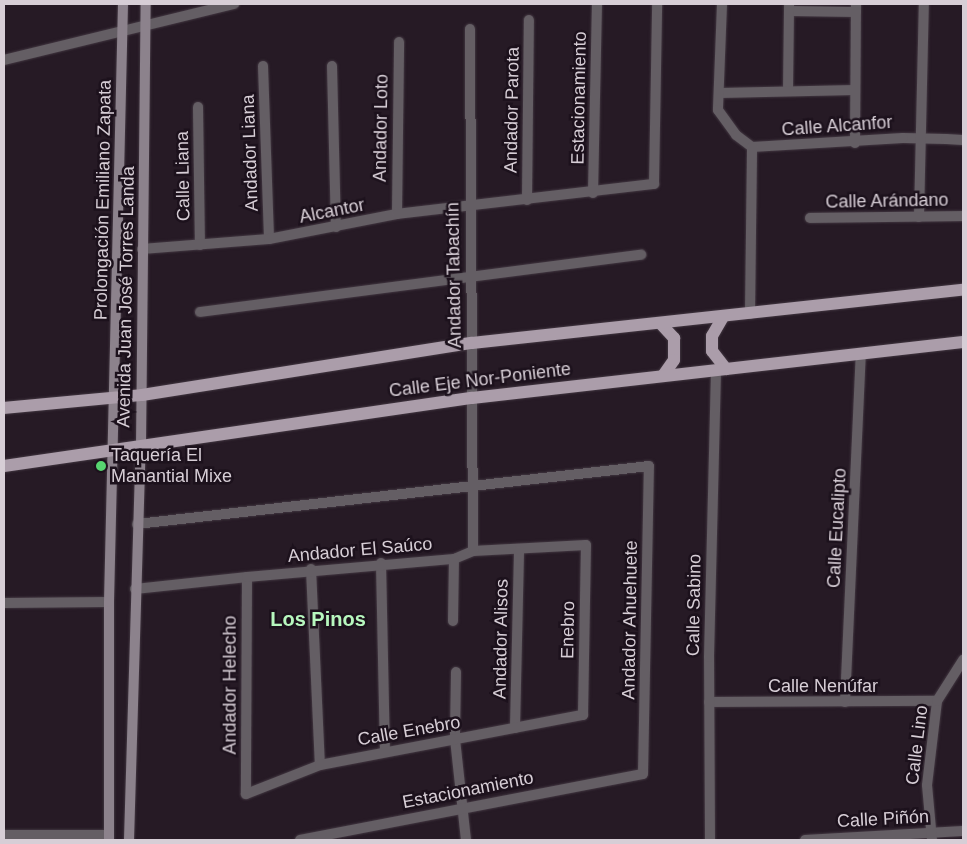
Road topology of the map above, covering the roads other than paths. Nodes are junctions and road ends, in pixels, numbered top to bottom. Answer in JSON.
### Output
{"nodes":[{"id":1,"x":124,"y":4,"type":"edge"},
{"id":2,"x":146,"y":4,"type":"edge"},
{"id":3,"x":234,"y":4,"type":"edge"},
{"id":4,"x":597,"y":4,"type":"edge"},
{"id":5,"x":657,"y":4,"type":"edge"},
{"id":6,"x":722,"y":4,"type":"edge"},
{"id":7,"x":924,"y":4,"type":"edge"},
{"id":8,"x":789,"y":7,"type":"edge"},
{"id":9,"x":856,"y":8,"type":"edge"},
{"id":10,"x":529,"y":20,"type":"dead end"},
{"id":11,"x":146,"y":24,"type":"junction"},
{"id":12,"x":123,"y":28,"type":"junction"},
{"id":13,"x":470,"y":29,"type":"dead end"},
{"id":14,"x":399,"y":42,"type":"dead end"},
{"id":15,"x":4,"y":60,"type":"edge"},
{"id":16,"x":263,"y":66,"type":"dead end"},
{"id":17,"x":332,"y":66,"type":"dead end"},
{"id":18,"x":855,"y":90,"type":"junction"},
{"id":19,"x":788,"y":91,"type":"junction"},
{"id":20,"x":720,"y":93,"type":"junction"},
{"id":21,"x":198,"y":107,"type":"dead end"},
{"id":22,"x":922,"y":138,"type":"junction"},
{"id":23,"x":963,"y":140,"type":"edge"},
{"id":24,"x":855,"y":142,"type":"junction"},
{"id":25,"x":752,"y":147,"type":"junction"},
{"id":26,"x":593,"y":193,"type":"junction"},
{"id":27,"x":527,"y":200,"type":"junction"},
{"id":28,"x":470,"y":207,"type":"junction"},
{"id":29,"x":397,"y":214,"type":"junction"},
{"id":30,"x":963,"y":216,"type":"edge"},
{"id":31,"x":919,"y":217,"type":"junction"},
{"id":32,"x":810,"y":218,"type":"dead end"},
{"id":33,"x":336,"y":227,"type":"junction"},
{"id":34,"x":269,"y":240,"type":"junction"},
{"id":35,"x":200,"y":245,"type":"junction"},
{"id":36,"x":142,"y":249,"type":"junction"},
{"id":37,"x":641,"y":255,"type":"dead end"},
{"id":38,"x":471,"y":277,"type":"junction"},
{"id":39,"x":963,"y":290,"type":"edge"},
{"id":40,"x":200,"y":312,"type":"dead end"},
{"id":41,"x":750,"y":314,"type":"junction"},
{"id":42,"x":723,"y":317,"type":"junction"},
{"id":43,"x":660,"y":323,"type":"junction"},
{"id":44,"x":963,"y":342,"type":"edge"},
{"id":45,"x":472,"y":343,"type":"junction"},
{"id":46,"x":861,"y":355,"type":"junction"},
{"id":47,"x":721,"y":370,"type":"junction"},
{"id":48,"x":663,"y":376,"type":"junction"},
{"id":49,"x":142,"y":395,"type":"junction"},
{"id":50,"x":114,"y":398,"type":"junction"},
{"id":51,"x":472,"y":398,"type":"junction"},
{"id":52,"x":4,"y":408,"type":"edge"},
{"id":53,"x":141,"y":446,"type":"junction"},
{"id":54,"x":112,"y":450,"type":"junction"},
{"id":55,"x":4,"y":466,"type":"edge"},
{"id":56,"x":474,"y":486,"type":"junction"},
{"id":57,"x":137,"y":524,"type":"junction"},
{"id":58,"x":586,"y":545,"type":"joint"},
{"id":59,"x":473,"y":551,"type":"junction"},
{"id":60,"x":519,"y":551,"type":"junction"},
{"id":61,"x":454,"y":559,"type":"junction"},
{"id":62,"x":381,"y":564,"type":"junction"},
{"id":63,"x":311,"y":569,"type":"junction"},
{"id":64,"x":247,"y":576,"type":"junction"},
{"id":65,"x":135,"y":589,"type":"junction"},
{"id":66,"x":109,"y":602,"type":"junction"},
{"id":67,"x":4,"y":603,"type":"edge"},
{"id":68,"x":453,"y":621,"type":"dead end"},
{"id":69,"x":963,"y":660,"type":"edge"},
{"id":70,"x":456,"y":672,"type":"dead end"},
{"id":71,"x":937,"y":701,"type":"junction"},
{"id":72,"x":709,"y":702,"type":"junction"},
{"id":73,"x":845,"y":702,"type":"junction"},
{"id":74,"x":583,"y":716,"type":"joint"},
{"id":75,"x":516,"y":728,"type":"junction"},
{"id":76,"x":455,"y":739,"type":"junction"},
{"id":77,"x":385,"y":751,"type":"junction"},
{"id":78,"x":320,"y":765,"type":"junction"},
{"id":79,"x":643,"y":774,"type":"joint"},
{"id":80,"x":246,"y":794,"type":"joint"},
{"id":81,"x":465,"y":806,"type":"junction"},
{"id":82,"x":963,"y":832,"type":"edge"},
{"id":83,"x":4,"y":835,"type":"edge"},
{"id":84,"x":931,"y":836,"type":"edge"},
{"id":85,"x":109,"y":838,"type":"edge"},
{"id":86,"x":130,"y":840,"type":"edge"},
{"id":87,"x":300,"y":840,"type":"edge"},
{"id":88,"x":466,"y":840,"type":"edge"},
{"id":89,"x":710,"y":840,"type":"edge"},
{"id":90,"x":806,"y":840,"type":"edge"}],
"edges":[{"from":1,"to":12,"type":"main road","name":"Prolongación Emiliano Zapata"},
{"from":2,"to":11,"type":"main road"},
{"from":3,"to":11,"type":"street"},
{"from":4,"to":26,"type":"street","name":"Estacionamiento"},
{"from":5,"to":26,"type":"street"},
{"from":6,"to":20,"type":"street"},
{"from":7,"to":22,"type":"street"},
{"from":8,"to":9,"type":"street"},
{"from":8,"to":19,"type":"street"},
{"from":9,"to":18,"type":"street"},
{"from":10,"to":27,"type":"street","name":"Andador Parota"},
{"from":11,"to":12,"type":"street"},
{"from":11,"to":36,"type":"main road","name":"Avenida Juan José Torres Landa"},
{"from":12,"to":15,"type":"street"},
{"from":12,"to":50,"type":"main road","name":"Prolongación Emiliano Zapata"},
{"from":13,"to":28,"type":"street","name":"Andador Tabachín"},
{"from":14,"to":29,"type":"street","name":"Andador Loto"},
{"from":16,"to":34,"type":"street","name":"Andador Liana"},
{"from":17,"to":33,"type":"street"},
{"from":18,"to":19,"type":"street"},
{"from":18,"to":24,"type":"street"},
{"from":19,"to":20,"type":"street"},
{"from":20,"to":25,"type":"street"},
{"from":21,"to":35,"type":"street","name":"Calle Liana"},
{"from":22,"to":23,"type":"street","name":"Calle Alcanfor"},
{"from":22,"to":24,"type":"street","name":"Calle Alcanfor"},
{"from":22,"to":31,"type":"street"},
{"from":24,"to":25,"type":"street","name":"Calle Alcanfor"},
{"from":25,"to":41,"type":"street"},
{"from":26,"to":27,"type":"street"},
{"from":27,"to":28,"type":"street"},
{"from":28,"to":29,"type":"street","name":"Alcantor"},
{"from":28,"to":38,"type":"street","name":"Andador Tabachín"},
{"from":29,"to":33,"type":"street","name":"Alcantor"},
{"from":30,"to":31,"type":"street","name":"Calle Arándano"},
{"from":31,"to":32,"type":"street","name":"Calle Arándano"},
{"from":33,"to":34,"type":"street","name":"Alcantor"},
{"from":34,"to":35,"type":"street","name":"Alcantor"},
{"from":35,"to":36,"type":"street","name":"Alcantor"},
{"from":36,"to":49,"type":"main road","name":"Avenida Juan José Torres Landa"},
{"from":37,"to":38,"type":"street"},
{"from":38,"to":40,"type":"street"},
{"from":38,"to":45,"type":"street","name":"Andador Tabachín"},
{"from":39,"to":41,"type":"main road","name":"Calle Eje Nor-Poniente"},
{"from":41,"to":42,"type":"main road","name":"Calle Eje Nor-Poniente"},
{"from":42,"to":43,"type":"main road","name":"Calle Eje Nor-Poniente"},
{"from":42,"to":47,"type":"main road"},
{"from":43,"to":45,"type":"main road","name":"Calle Eje Nor-Poniente"},
{"from":43,"to":48,"type":"main road"},
{"from":44,"to":46,"type":"main road","name":"Calle Eje Nor-Poniente"},
{"from":45,"to":49,"type":"main road","name":"Calle Eje Nor-Poniente"},
{"from":45,"to":51,"type":"street","name":"Andador Tabachín"},
{"from":46,"to":47,"type":"main road","name":"Calle Eje Nor-Poniente"},
{"from":46,"to":73,"type":"street","name":"Calle Eucalipto"},
{"from":47,"to":48,"type":"main road","name":"Calle Eje Nor-Poniente"},
{"from":47,"to":72,"type":"street","name":"Calle Sabino"},
{"from":48,"to":51,"type":"main road","name":"Calle Eje Nor-Poniente"},
{"from":49,"to":50,"type":"main road","name":"Calle Eje Nor-Poniente"},
{"from":49,"to":53,"type":"main road","name":"Avenida Juan José Torres Landa"},
{"from":50,"to":52,"type":"main road","name":"Calle Eje Nor-Poniente"},
{"from":50,"to":54,"type":"main road","name":"Avenida Juan José Torres Landa"},
{"from":51,"to":53,"type":"main road","name":"Calle Eje Nor-Poniente"},
{"from":51,"to":56,"type":"street","name":"Andador Tabachín"},
{"from":53,"to":54,"type":"main road","name":"Calle Eje Nor-Poniente"},
{"from":53,"to":57,"type":"main road","name":"Avenida Juan José Torres Landa"},
{"from":54,"to":55,"type":"main road","name":"Calle Eje Nor-Poniente"},
{"from":54,"to":66,"type":"main road","name":"Avenida Juan José Torres Landa"},
{"from":56,"to":57,"type":"street"},
{"from":56,"to":59,"type":"street","name":"Andador Tabachín"},
{"from":56,"to":79,"type":"street","name":"Andador Ahuehuete"},
{"from":57,"to":65,"type":"main road","name":"Avenida Juan José Torres Landa"},
{"from":58,"to":60,"type":"street","name":"Andador El Saúco"},
{"from":58,"to":74,"type":"street","name":"Enebro"},
{"from":59,"to":60,"type":"street","name":"Andador El Saúco"},
{"from":59,"to":61,"type":"street","name":"Andador El Saúco"},
{"from":60,"to":75,"type":"street","name":"Andador Alisos"},
{"from":61,"to":62,"type":"street","name":"Andador El Saúco"},
{"from":61,"to":68,"type":"street"},
{"from":62,"to":63,"type":"street","name":"Andador El Saúco"},
{"from":62,"to":77,"type":"street"},
{"from":63,"to":64,"type":"street","name":"Andador El Saúco"},
{"from":63,"to":78,"type":"street"},
{"from":64,"to":65,"type":"street","name":"Andador El Saúco"},
{"from":64,"to":80,"type":"street","name":"Andador Helecho"},
{"from":65,"to":86,"type":"main road","name":"Avenida Juan José Torres Landa"},
{"from":66,"to":67,"type":"street"},
{"from":66,"to":85,"type":"main road","name":"Avenida Juan José Torres Landa"},
{"from":69,"to":71,"type":"street","name":"Calle Lino"},
{"from":70,"to":76,"type":"street"},
{"from":71,"to":73,"type":"street","name":"Calle Nenúfar"},
{"from":71,"to":84,"type":"street","name":"Calle Lino"},
{"from":72,"to":73,"type":"street","name":"Calle Nenúfar"},
{"from":72,"to":89,"type":"street","name":"Calle Sabino"},
{"from":74,"to":75,"type":"street","name":"Calle Enebro"},
{"from":75,"to":76,"type":"street","name":"Calle Enebro"},
{"from":76,"to":77,"type":"street","name":"Calle Enebro"},
{"from":76,"to":81,"type":"street"},
{"from":77,"to":78,"type":"street","name":"Calle Enebro"},
{"from":78,"to":80,"type":"street","name":"Calle Enebro"},
{"from":79,"to":81,"type":"street","name":"Estacionamiento"},
{"from":81,"to":87,"type":"street","name":"Estacionamiento"},
{"from":81,"to":88,"type":"street"},
{"from":82,"to":84,"type":"street","name":"Calle Piñón"},
{"from":83,"to":85,"type":"street"},
{"from":84,"to":90,"type":"street","name":"Calle Piñón"}]}
